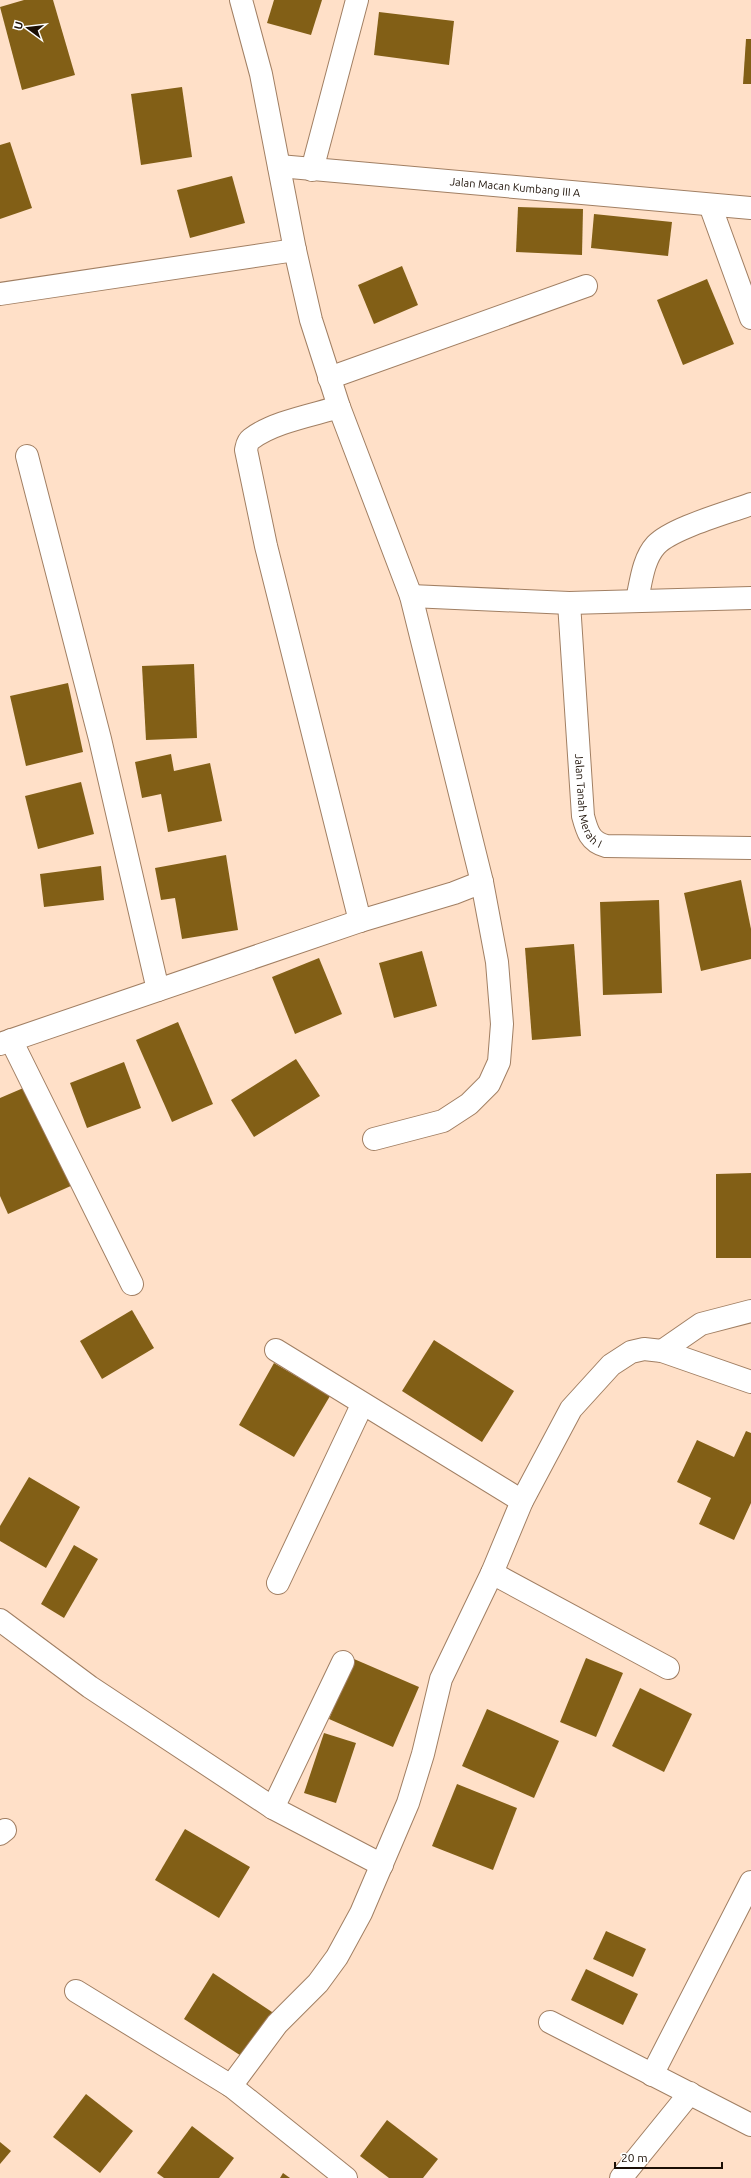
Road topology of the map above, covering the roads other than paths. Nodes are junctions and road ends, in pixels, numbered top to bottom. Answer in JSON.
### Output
{"nodes":[{"id":1,"x":241,"y":0,"type":"edge"},
{"id":2,"x":357,"y":0,"type":"edge"},
{"id":3,"x":279,"y":166,"type":"junction"},
{"id":4,"x":312,"y":170,"type":"junction"},
{"id":5,"x":710,"y":205,"type":"junction"},
{"id":6,"x":751,"y":208,"type":"edge"},
{"id":7,"x":295,"y":250,"type":"junction"},
{"id":8,"x":586,"y":286,"type":"dead end"},
{"id":9,"x":0,"y":294,"type":"edge"},
{"id":10,"x":751,"y":318,"type":"edge"},
{"id":11,"x":329,"y":378,"type":"junction"},
{"id":12,"x":339,"y":408,"type":"junction"},
{"id":13,"x":27,"y":456,"type":"dead end"},
{"id":14,"x":751,"y":504,"type":"edge"},
{"id":15,"x":411,"y":596,"type":"junction"},
{"id":16,"x":751,"y":598,"type":"edge"},
{"id":17,"x":638,"y":600,"type":"junction"},
{"id":18,"x":569,"y":603,"type":"junction"},
{"id":19,"x":751,"y":848,"type":"edge"},
{"id":20,"x":482,"y":882,"type":"junction"},
{"id":21,"x":360,"y":921,"type":"junction"},
{"id":22,"x":158,"y":990,"type":"junction"},
{"id":23,"x":6,"y":1042,"type":"edge"},
{"id":24,"x":374,"y":1139,"type":"dead end"},
{"id":25,"x":132,"y":1284,"type":"dead end"},
{"id":26,"x":751,"y":1311,"type":"edge"},
{"id":27,"x":276,"y":1350,"type":"dead end"},
{"id":28,"x":662,"y":1352,"type":"junction"},
{"id":29,"x":751,"y":1382,"type":"edge"},
{"id":30,"x":362,"y":1405,"type":"junction"},
{"id":31,"x":522,"y":1501,"type":"junction"},
{"id":32,"x":492,"y":1573,"type":"junction"},
{"id":33,"x":278,"y":1583,"type":"dead end"},
{"id":34,"x":0,"y":1620,"type":"edge"},
{"id":35,"x":342,"y":1662,"type":"dead end"},
{"id":36,"x":668,"y":1668,"type":"dead end"},
{"id":37,"x":273,"y":1808,"type":"junction"},
{"id":38,"x":382,"y":1865,"type":"junction"},
{"id":39,"x":751,"y":1882,"type":"edge"},
{"id":40,"x":76,"y":1991,"type":"dead end"},
{"id":41,"x":550,"y":2022,"type":"dead end"},
{"id":42,"x":652,"y":2075,"type":"junction"},
{"id":43,"x":231,"y":2086,"type":"junction"},
{"id":44,"x":690,"y":2093,"type":"junction"},
{"id":45,"x":751,"y":2125,"type":"edge"},
{"id":46,"x":346,"y":2178,"type":"edge"},
{"id":47,"x":621,"y":2178,"type":"edge"}],
"edges":[{"from":1,"to":3,"type":"street"},
{"from":2,"to":4,"type":"street"},
{"from":3,"to":4,"type":"street","name":"Jalan Macan Kumbang III A"},
{"from":3,"to":7,"type":"street"},
{"from":4,"to":5,"type":"street","name":"Jalan Macan Kumbang III A"},
{"from":5,"to":6,"type":"street","name":"Jalan Macan Kumbang III A"},
{"from":5,"to":10,"type":"street"},
{"from":7,"to":9,"type":"street"},
{"from":7,"to":11,"type":"street"},
{"from":8,"to":11,"type":"street"},
{"from":11,"to":12,"type":"street"},
{"from":12,"to":15,"type":"street"},
{"from":12,"to":21,"type":"street"},
{"from":13,"to":22,"type":"street"},
{"from":14,"to":17,"type":"street"},
{"from":15,"to":18,"type":"street"},
{"from":15,"to":20,"type":"street"},
{"from":16,"to":17,"type":"street"},
{"from":17,"to":18,"type":"street"},
{"from":18,"to":19,"type":"street","name":"Jalan Tanah Merah I"},
{"from":20,"to":21,"type":"street"},
{"from":20,"to":24,"type":"street"},
{"from":21,"to":22,"type":"street"},
{"from":22,"to":23,"type":"street"},
{"from":23,"to":25,"type":"street"},
{"from":26,"to":28,"type":"street"},
{"from":27,"to":30,"type":"street"},
{"from":28,"to":29,"type":"street"},
{"from":28,"to":31,"type":"street"},
{"from":30,"to":31,"type":"street"},
{"from":30,"to":33,"type":"street"},
{"from":31,"to":32,"type":"street"},
{"from":32,"to":36,"type":"street"},
{"from":32,"to":38,"type":"street"},
{"from":34,"to":37,"type":"street"},
{"from":35,"to":37,"type":"street"},
{"from":37,"to":38,"type":"street"},
{"from":38,"to":43,"type":"street"},
{"from":39,"to":42,"type":"street"},
{"from":40,"to":43,"type":"street"},
{"from":41,"to":42,"type":"street"},
{"from":42,"to":44,"type":"street"},
{"from":43,"to":46,"type":"street"},
{"from":44,"to":45,"type":"street"},
{"from":44,"to":47,"type":"street"}]}
